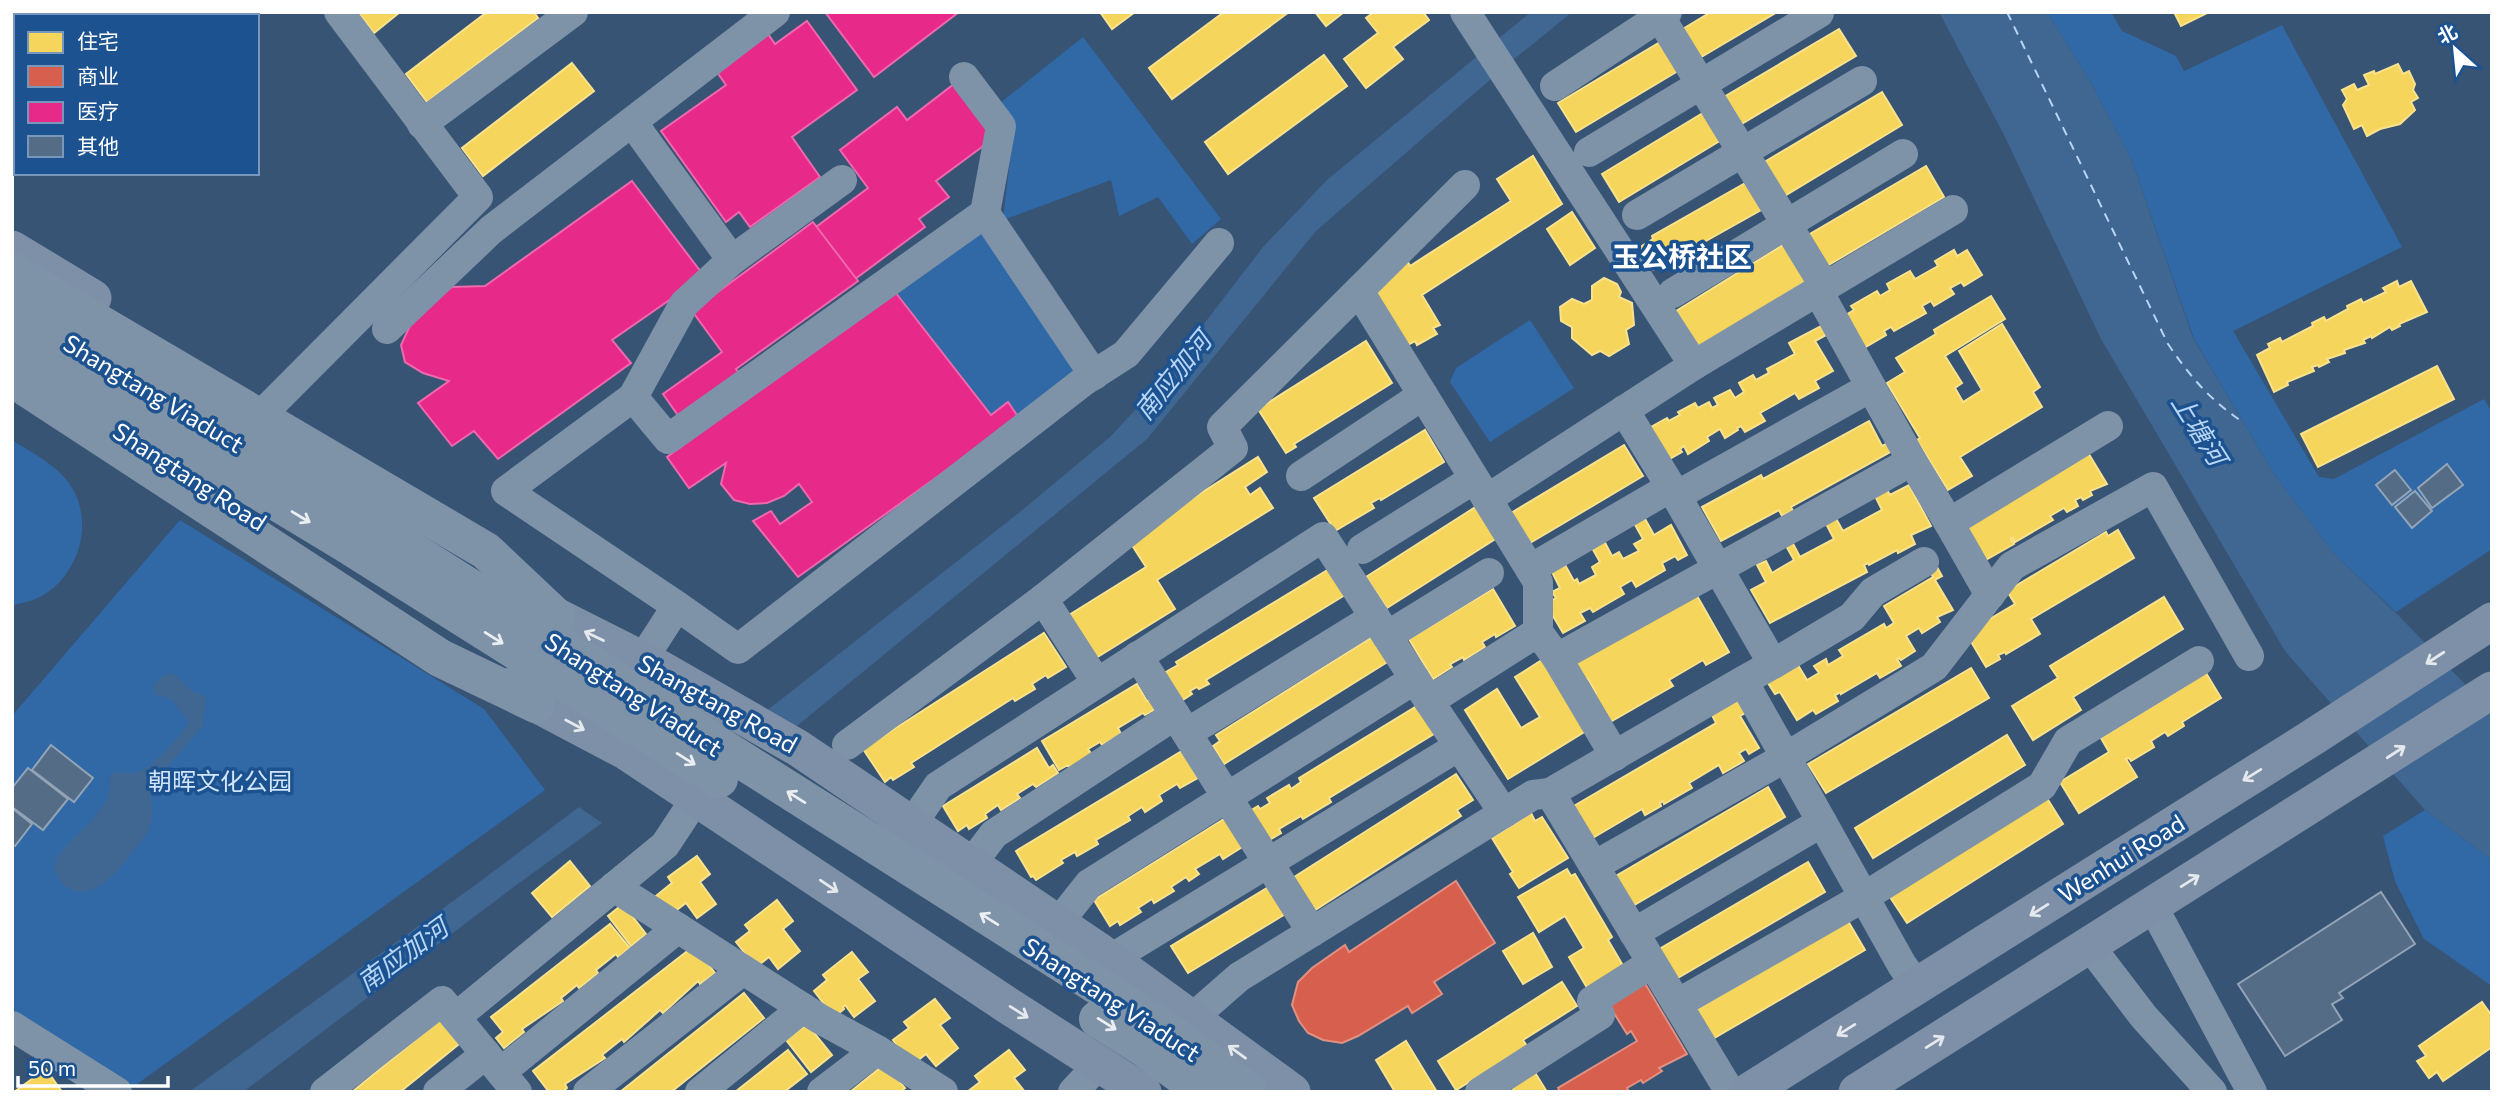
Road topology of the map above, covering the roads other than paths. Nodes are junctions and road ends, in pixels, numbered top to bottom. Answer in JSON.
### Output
{"nodes":[{"id":1,"x":339,"y":12,"type":"edge"},
{"id":2,"x":573,"y":12,"type":"edge"},
{"id":3,"x":775,"y":12,"type":"edge"},
{"id":4,"x":1819,"y":13,"type":"edge"},
{"id":5,"x":1664,"y":15,"type":"edge"},
{"id":6,"x":1468,"y":17,"type":"edge"},
{"id":7,"x":964,"y":77,"type":"dead end"},
{"id":8,"x":1862,"y":81,"type":"dead end"},
{"id":9,"x":1701,"y":84,"type":"junction"},
{"id":10,"x":1555,"y":86,"type":"dead end"},
{"id":11,"x":632,"y":122,"type":"junction"},
{"id":12,"x":422,"y":124,"type":"junction"},
{"id":13,"x":1589,"y":152,"type":"dead end"},
{"id":14,"x":1743,"y":152,"type":"junction"},
{"id":15,"x":1903,"y":154,"type":"dead end"},
{"id":16,"x":842,"y":180,"type":"dead end"},
{"id":17,"x":1465,"y":185,"type":"dead end"},
{"id":18,"x":1953,"y":210,"type":"dead end"},
{"id":19,"x":985,"y":213,"type":"junction"},
{"id":20,"x":1637,"y":215,"type":"dead end"},
{"id":21,"x":1787,"y":224,"type":"junction"},
{"id":22,"x":1219,"y":243,"type":"dead end"},
{"id":23,"x":12,"y":249,"type":"edge"},
{"id":24,"x":732,"y":260,"type":"junction"},
{"id":25,"x":12,"y":272,"type":"edge"},
{"id":26,"x":12,"y":286,"type":"edge"},
{"id":27,"x":1822,"y":289,"type":"junction"},
{"id":28,"x":1359,"y":291,"type":"junction"},
{"id":29,"x":1673,"y":293,"type":"dead end"},
{"id":30,"x":12,"y":306,"type":"edge"},
{"id":31,"x":387,"y":329,"type":"dead end"},
{"id":32,"x":12,"y":342,"type":"edge"},
{"id":33,"x":12,"y":362,"type":"edge"},
{"id":34,"x":1694,"y":365,"type":"junction"},
{"id":35,"x":1094,"y":375,"type":"junction"},
{"id":36,"x":12,"y":379,"type":"edge"},
{"id":37,"x":1871,"y":387,"type":"junction"},
{"id":38,"x":12,"y":393,"type":"edge"},
{"id":39,"x":1423,"y":395,"type":"junction"},
{"id":40,"x":633,"y":397,"type":"junction"},
{"id":41,"x":269,"y":407,"type":"junction"},
{"id":42,"x":1624,"y":410,"type":"junction"},
{"id":43,"x":2108,"y":426,"type":"dead end"},
{"id":44,"x":1912,"y":461,"type":"junction"},
{"id":45,"x":1301,"y":476,"type":"dead end"},
{"id":46,"x":1480,"y":489,"type":"junction"},
{"id":47,"x":1674,"y":491,"type":"junction"},
{"id":48,"x":1949,"y":523,"type":"junction"},
{"id":49,"x":1362,"y":550,"type":"dead end"},
{"id":50,"x":1924,"y":562,"type":"dead end"},
{"id":51,"x":1717,"y":568,"type":"junction"},
{"id":52,"x":1530,"y":569,"type":"junction"},
{"id":53,"x":1489,"y":573,"type":"dead end"},
{"id":54,"x":1990,"y":595,"type":"junction"},
{"id":55,"x":1043,"y":598,"type":"junction"},
{"id":56,"x":677,"y":606,"type":"junction"},
{"id":57,"x":556,"y":617,"type":"junction"},
{"id":58,"x":2492,"y":621,"type":"edge"},
{"id":59,"x":1381,"y":626,"type":"junction"},
{"id":60,"x":1538,"y":632,"type":"junction"},
{"id":61,"x":1138,"y":656,"type":"junction"},
{"id":62,"x":2249,"y":656,"type":"dead end"},
{"id":63,"x":1557,"y":658,"type":"junction"},
{"id":64,"x":642,"y":660,"type":"junction"},
{"id":65,"x":2199,"y":661,"type":"dead end"},
{"id":66,"x":1773,"y":664,"type":"junction"},
{"id":67,"x":1743,"y":681,"type":"junction"},
{"id":68,"x":1097,"y":683,"type":"junction"},
{"id":69,"x":1422,"y":690,"type":"junction"},
{"id":70,"x":2492,"y":690,"type":"edge"},
{"id":71,"x":536,"y":704,"type":"junction"},
{"id":72,"x":1181,"y":724,"type":"junction"},
{"id":73,"x":847,"y":745,"type":"dead end"},
{"id":74,"x":1460,"y":746,"type":"junction"},
{"id":75,"x":1615,"y":756,"type":"junction"},
{"id":76,"x":1786,"y":757,"type":"junction"},
{"id":77,"x":1550,"y":793,"type":"junction"},
{"id":78,"x":696,"y":798,"type":"junction"},
{"id":79,"x":1227,"y":798,"type":"junction"},
{"id":80,"x":1504,"y":813,"type":"junction"},
{"id":81,"x":1822,"y":822,"type":"junction"},
{"id":82,"x":912,"y":824,"type":"junction"},
{"id":83,"x":1268,"y":863,"type":"junction"},
{"id":84,"x":971,"y":864,"type":"junction"},
{"id":85,"x":1594,"y":866,"type":"junction"},
{"id":86,"x":614,"y":887,"type":"junction"},
{"id":87,"x":1864,"y":897,"type":"junction"},
{"id":88,"x":2152,"y":905,"type":"junction"},
{"id":89,"x":1058,"y":923,"type":"junction"},
{"id":90,"x":678,"y":929,"type":"junction"},
{"id":91,"x":1312,"y":932,"type":"junction"},
{"id":92,"x":1634,"y":933,"type":"junction"},
{"id":93,"x":2089,"y":945,"type":"junction"},
{"id":94,"x":1109,"y":960,"type":"junction"},
{"id":95,"x":1652,"y":963,"type":"junction"},
{"id":96,"x":743,"y":970,"type":"junction"},
{"id":97,"x":1917,"y":986,"type":"junction"},
{"id":98,"x":1677,"y":1004,"type":"junction"},
{"id":99,"x":803,"y":1008,"type":"junction"},
{"id":100,"x":456,"y":1017,"type":"junction"},
{"id":101,"x":1191,"y":1019,"type":"junction"},
{"id":102,"x":17,"y":1035,"type":"edge"},
{"id":103,"x":877,"y":1050,"type":"junction"},
{"id":104,"x":1100,"y":1063,"type":"junction"},
{"id":105,"x":501,"y":1073,"type":"edge"},
{"id":106,"x":1880,"y":1086,"type":"edge"},
{"id":107,"x":941,"y":1091,"type":"edge"},
{"id":108,"x":117,"y":1092,"type":"edge"},
{"id":109,"x":325,"y":1092,"type":"edge"},
{"id":110,"x":439,"y":1092,"type":"edge"},
{"id":111,"x":589,"y":1092,"type":"edge"},
{"id":112,"x":700,"y":1092,"type":"edge"},
{"id":113,"x":822,"y":1092,"type":"edge"},
{"id":114,"x":1073,"y":1092,"type":"edge"},
{"id":115,"x":1143,"y":1092,"type":"edge"},
{"id":116,"x":1204,"y":1092,"type":"edge"},
{"id":117,"x":1250,"y":1092,"type":"edge"},
{"id":118,"x":1292,"y":1092,"type":"edge"},
{"id":119,"x":1480,"y":1092,"type":"edge"},
{"id":120,"x":1730,"y":1092,"type":"edge"},
{"id":121,"x":1748,"y":1092,"type":"edge"},
{"id":122,"x":2212,"y":1092,"type":"edge"},
{"id":123,"x":2252,"y":1092,"type":"edge"}],
"edges":[{"from":1,"to":12,"type":"street"},
{"from":2,"to":12,"type":"street"},
{"from":3,"to":11,"type":"street"},
{"from":4,"to":9,"type":"street"},
{"from":5,"to":9,"type":"street"},
{"from":5,"to":10,"type":"street"},
{"from":6,"to":34,"type":"street"},
{"from":7,"to":19,"type":"street"},
{"from":8,"to":14,"type":"street"},
{"from":9,"to":13,"type":"street"},
{"from":9,"to":14,"type":"street"},
{"from":11,"to":24,"type":"street"},
{"from":11,"to":31,"type":"street"},
{"from":12,"to":41,"type":"street"},
{"from":14,"to":20,"type":"street"},
{"from":14,"to":21,"type":"street"},
{"from":15,"to":21,"type":"street"},
{"from":16,"to":24,"type":"street"},
{"from":17,"to":28,"type":"street"},
{"from":18,"to":27,"type":"street"},
{"from":19,"to":35,"type":"street"},
{"from":19,"to":40,"type":"street"},
{"from":21,"to":27,"type":"street"},
{"from":21,"to":29,"type":"street"},
{"from":22,"to":35,"type":"street"},
{"from":23,"to":41,"type":"main road"},
{"from":24,"to":40,"type":"street"},
{"from":25,"to":57,"type":"highway"},
{"from":26,"to":57,"type":"main road","name":"Shangtang Road"},
{"from":27,"to":34,"type":"street"},
{"from":27,"to":37,"type":"street"},
{"from":28,"to":39,"type":"street"},
{"from":28,"to":55,"type":"street"},
{"from":117,"to":30,"type":"highway","name":"Shangtang Viaduct","one_way":true,"bridge":true},
{"from":32,"to":116,"type":"highway","name":"Shangtang Viaduct","one_way":true,"bridge":true},
{"from":33,"to":71,"type":"main road","name":"Shangtang Road"},
{"from":34,"to":42,"type":"street"},
{"from":35,"to":56,"type":"street"},
{"from":36,"to":71,"type":"highway"},
{"from":37,"to":44,"type":"street"},
{"from":37,"to":47,"type":"street"},
{"from":38,"to":71,"type":"main road"},
{"from":39,"to":45,"type":"street"},
{"from":39,"to":46,"type":"street"},
{"from":40,"to":56,"type":"street"},
{"from":41,"to":57,"type":"main road"},
{"from":42,"to":46,"type":"street"},
{"from":42,"to":47,"type":"street"},
{"from":43,"to":48,"type":"street"},
{"from":44,"to":48,"type":"street"},
{"from":44,"to":51,"type":"street"},
{"from":46,"to":49,"type":"street"},
{"from":46,"to":52,"type":"street"},
{"from":47,"to":51,"type":"street"},
{"from":47,"to":52,"type":"street"},
{"from":48,"to":54,"type":"street"},
{"from":50,"to":66,"type":"street"},
{"from":51,"to":63,"type":"street"},
{"from":51,"to":66,"type":"street"},
{"from":52,"to":60,"type":"street"},
{"from":53,"to":59,"type":"street"},
{"from":54,"to":62,"type":"street"},
{"from":54,"to":76,"type":"street"},
{"from":55,"to":68,"type":"street"},
{"from":55,"to":73,"type":"street"},
{"from":56,"to":64,"type":"street"},
{"from":64,"to":57,"type":"main road","name":"Shangtang Road","one_way":true},
{"from":58,"to":97,"type":"main road","name":"Wenhui Road","one_way":true},
{"from":59,"to":61,"type":"street"},
{"from":59,"to":69,"type":"street"},
{"from":59,"to":72,"type":"street"},
{"from":60,"to":63,"type":"street"},
{"from":60,"to":69,"type":"street"},
{"from":61,"to":68,"type":"street"},
{"from":61,"to":72,"type":"street"},
{"from":63,"to":75,"type":"street"},
{"from":64,"to":82,"type":"main road","name":"Shangtang Road"},
{"from":65,"to":87,"type":"street"},
{"from":66,"to":67,"type":"street"},
{"from":67,"to":75,"type":"street"},
{"from":67,"to":76,"type":"street"},
{"from":68,"to":82,"type":"street"},
{"from":69,"to":74,"type":"street"},
{"from":69,"to":79,"type":"street"},
{"from":88,"to":70,"type":"main road","one_way":true},
{"from":71,"to":78,"type":"main road","name":"Shangtang Road","one_way":true},
{"from":72,"to":79,"type":"street"},
{"from":72,"to":84,"type":"street"},
{"from":74,"to":80,"type":"street"},
{"from":74,"to":83,"type":"street"},
{"from":75,"to":77,"type":"street"},
{"from":76,"to":81,"type":"street"},
{"from":76,"to":85,"type":"street"},
{"from":77,"to":80,"type":"street"},
{"from":77,"to":85,"type":"street"},
{"from":78,"to":86,"type":"street"},
{"from":78,"to":104,"type":"main road","name":"Shangtang Road","one_way":true},
{"from":79,"to":83,"type":"street"},
{"from":79,"to":89,"type":"street"},
{"from":80,"to":91,"type":"street"},
{"from":81,"to":87,"type":"street"},
{"from":81,"to":92,"type":"street"},
{"from":82,"to":84,"type":"main road","name":"Shangtang Road"},
{"from":83,"to":91,"type":"street"},
{"from":83,"to":94,"type":"street"},
{"from":84,"to":89,"type":"main road","name":"Shangtang Road"},
{"from":85,"to":92,"type":"street"},
{"from":86,"to":90,"type":"street"},
{"from":86,"to":100,"type":"street"},
{"from":87,"to":97,"type":"street"},
{"from":87,"to":98,"type":"street"},
{"from":88,"to":93,"type":"main road"},
{"from":88,"to":123,"type":"street"},
{"from":89,"to":94,"type":"main road","name":"Shangtang Road"},
{"from":90,"to":96,"type":"street"},
{"from":90,"to":105,"type":"street"},
{"from":91,"to":101,"type":"street"},
{"from":92,"to":95,"type":"street"},
{"from":106,"to":93,"type":"main road","one_way":true},
{"from":93,"to":122,"type":"street"},
{"from":94,"to":101,"type":"main road","name":"Shangtang Road"},
{"from":95,"to":98,"type":"street"},
{"from":95,"to":119,"type":"street"},
{"from":96,"to":99,"type":"street"},
{"from":96,"to":111,"type":"street"},
{"from":97,"to":121,"type":"main road","name":"Wenhui Road","one_way":true},
{"from":98,"to":120,"type":"street"},
{"from":99,"to":103,"type":"street"},
{"from":99,"to":112,"type":"street"},
{"from":100,"to":105,"type":"street"},
{"from":100,"to":109,"type":"street"},
{"from":118,"to":101,"type":"main road","name":"Shangtang Road","one_way":true},
{"from":102,"to":108,"type":"street"},
{"from":103,"to":107,"type":"street"},
{"from":103,"to":113,"type":"street"},
{"from":104,"to":114,"type":"street"},
{"from":104,"to":115,"type":"main road","name":"Shangtang Road"},
{"from":105,"to":110,"type":"street"}]}
